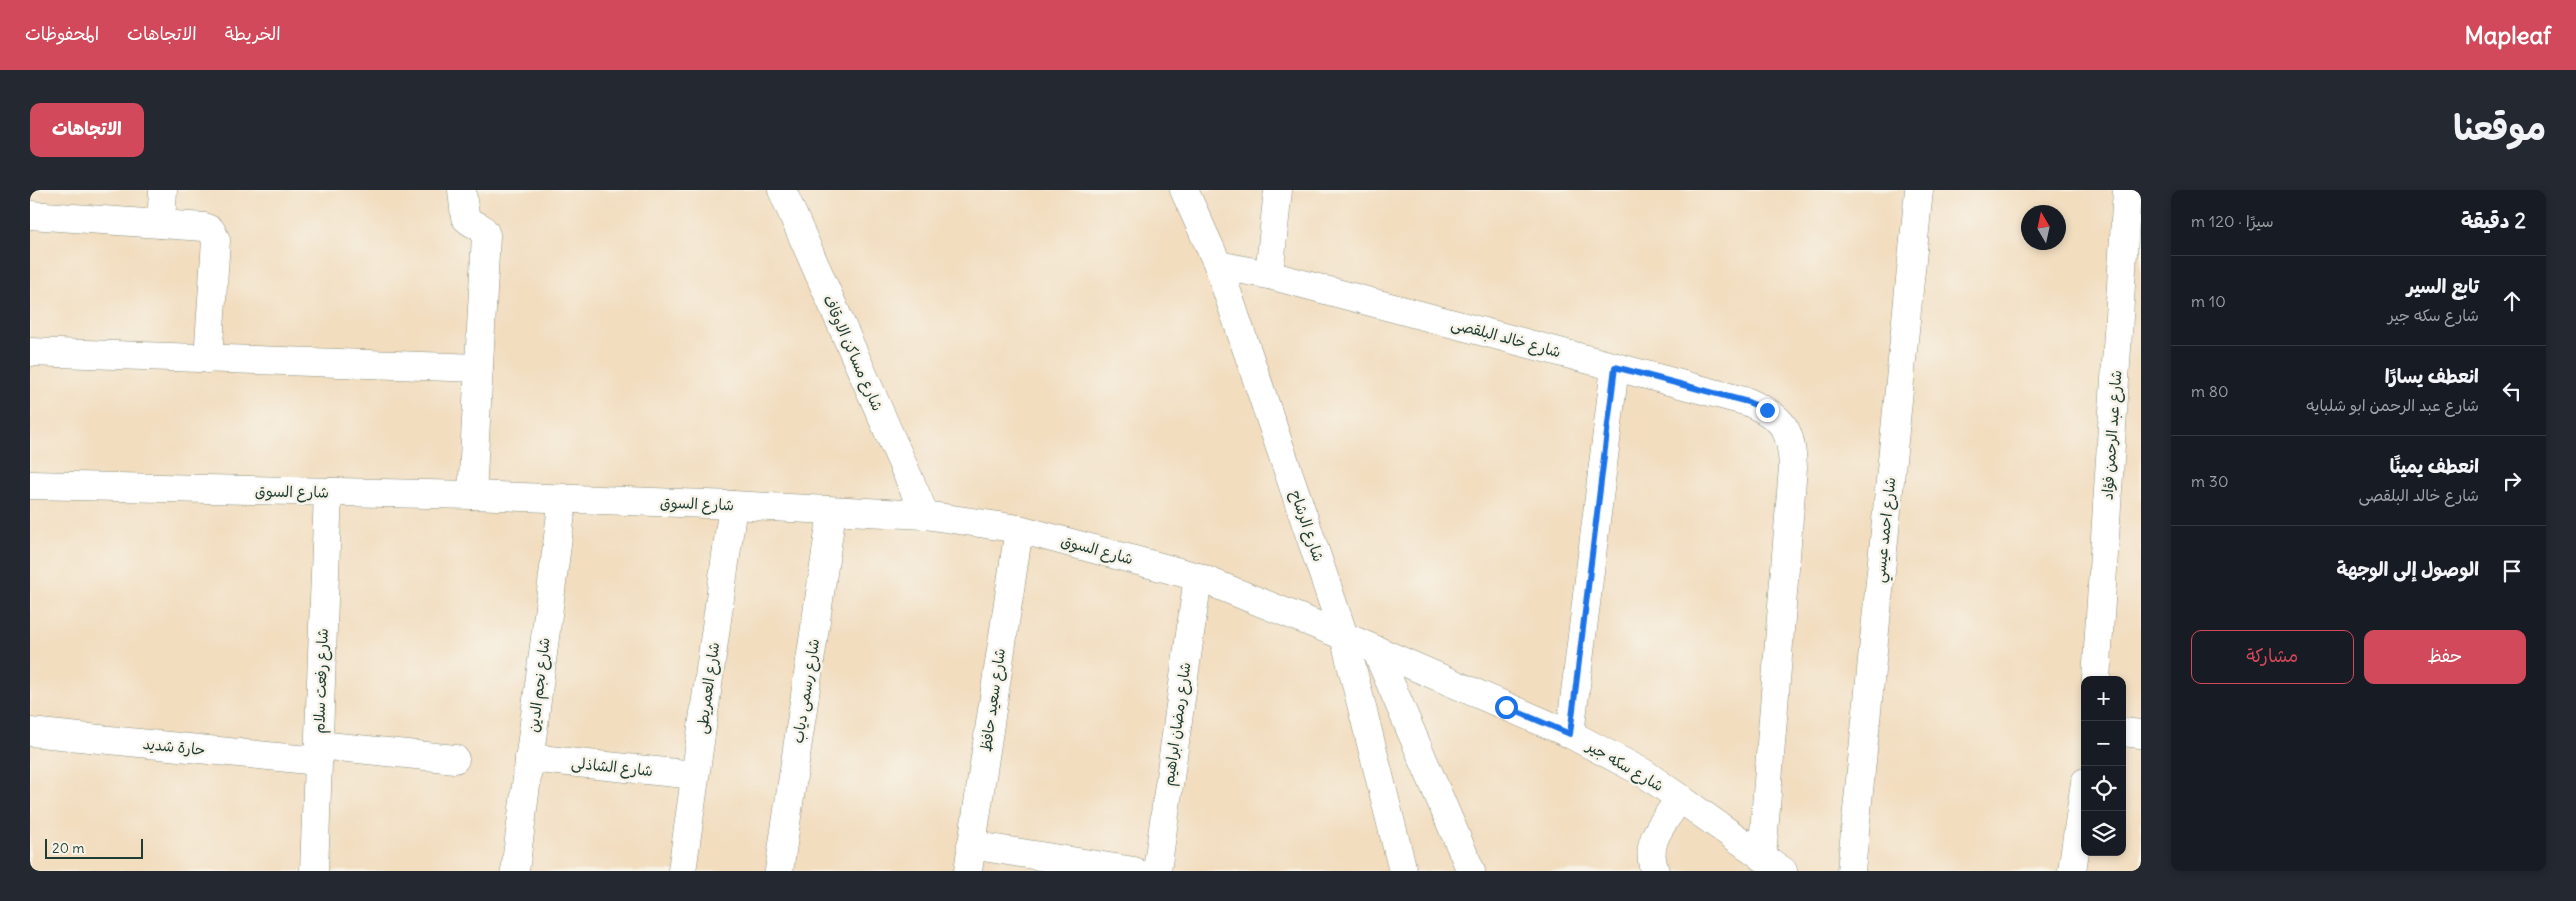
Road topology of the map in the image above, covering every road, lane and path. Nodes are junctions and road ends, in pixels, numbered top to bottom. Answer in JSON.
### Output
{"nodes":[{"id":1,"x":163,"y":190,"type":"edge"},
{"id":2,"x":462,"y":190,"type":"edge"},
{"id":3,"x":782,"y":190,"type":"edge"},
{"id":4,"x":1184,"y":190,"type":"edge"},
{"id":5,"x":1278,"y":190,"type":"edge"},
{"id":6,"x":1919,"y":190,"type":"edge"},
{"id":7,"x":2128,"y":190,"type":"edge"},
{"id":8,"x":30,"y":215,"type":"edge"},
{"id":9,"x":161,"y":224,"type":"junction"},
{"id":10,"x":1218,"y":265,"type":"junction"},
{"id":11,"x":1269,"y":275,"type":"junction"},
{"id":12,"x":30,"y":352,"type":"edge"},
{"id":13,"x":208,"y":359,"type":"junction"},
{"id":14,"x":1615,"y":367,"type":"junction"},
{"id":15,"x":479,"y":368,"type":"junction"},
{"id":16,"x":30,"y":485,"type":"edge"},
{"id":17,"x":328,"y":492,"type":"junction"},
{"id":18,"x":472,"y":496,"type":"junction"},
{"id":19,"x":563,"y":498,"type":"junction"},
{"id":20,"x":733,"y":505,"type":"junction"},
{"id":21,"x":832,"y":512,"type":"junction"},
{"id":22,"x":925,"y":515,"type":"junction"},
{"id":23,"x":1018,"y":529,"type":"junction"},
{"id":24,"x":1198,"y":577,"type":"junction"},
{"id":25,"x":1344,"y":636,"type":"junction"},
{"id":26,"x":1376,"y":650,"type":"junction"},
{"id":27,"x":2096,"y":676,"type":"edge"},
{"id":28,"x":30,"y":732,"type":"edge"},
{"id":29,"x":2126,"y":732,"type":"edge"},
{"id":30,"x":1570,"y":734,"type":"junction"},
{"id":31,"x":2141,"y":734,"type":"edge"},
{"id":32,"x":318,"y":753,"type":"junction"},
{"id":33,"x":529,"y":758,"type":"junction"},
{"id":34,"x":454,"y":759,"type":"dead end"},
{"id":35,"x":696,"y":775,"type":"junction"},
{"id":36,"x":1680,"y":798,"type":"junction"},
{"id":37,"x":2081,"y":809,"type":"edge"},
{"id":38,"x":969,"y":858,"type":"edge"},
{"id":39,"x":1773,"y":864,"type":"edge"},
{"id":40,"x":314,"y":871,"type":"edge"},
{"id":41,"x":515,"y":871,"type":"edge"},
{"id":42,"x":682,"y":871,"type":"edge"},
{"id":43,"x":779,"y":871,"type":"edge"},
{"id":44,"x":1134,"y":871,"type":"edge"},
{"id":45,"x":1157,"y":871,"type":"edge"},
{"id":46,"x":1404,"y":871,"type":"edge"},
{"id":47,"x":1471,"y":871,"type":"edge"},
{"id":48,"x":1655,"y":871,"type":"edge"},
{"id":49,"x":1851,"y":871,"type":"edge"},
{"id":50,"x":2072,"y":871,"type":"edge"}],
"edges":[{"from":1,"to":9,"type":"street"},
{"from":2,"to":15,"type":"street"},
{"from":3,"to":22,"type":"street","name":"شارع مساكن الاوقاف"},
{"from":4,"to":10,"type":"street","name":"شارع الرشاح"},
{"from":5,"to":11,"type":"street"},
{"from":6,"to":49,"type":"street","name":"شارع احمد عيسي"},
{"from":7,"to":27,"type":"street","name":"شارع عبد الرحمن فؤاد"},
{"from":8,"to":9,"type":"street"},
{"from":9,"to":13,"type":"street"},
{"from":10,"to":11,"type":"street","name":"شارع خالد البلقصى"},
{"from":10,"to":25,"type":"street","name":"شارع الرشاح"},
{"from":11,"to":14,"type":"street","name":"شارع خالد البلقصى"},
{"from":12,"to":13,"type":"street"},
{"from":13,"to":15,"type":"street"},
{"from":14,"to":30,"type":"street"},
{"from":14,"to":39,"type":"street","name":"شارع خالد البلقصى"},
{"from":15,"to":18,"type":"street"},
{"from":16,"to":17,"type":"street","name":"شارع السوق"},
{"from":17,"to":18,"type":"street","name":"شارع السوق"},
{"from":17,"to":32,"type":"street","name":"شارع رفعت سلام"},
{"from":18,"to":19,"type":"street","name":"شارع السوق"},
{"from":19,"to":20,"type":"street","name":"شارع السوق"},
{"from":19,"to":33,"type":"street","name":"شارع نجم الدين"},
{"from":20,"to":21,"type":"street","name":"شارع السوق"},
{"from":20,"to":35,"type":"street","name":"شارع العمريطى"},
{"from":21,"to":22,"type":"street","name":"شارع السوق"},
{"from":21,"to":43,"type":"street","name":"شارع رسمى دياب"},
{"from":22,"to":23,"type":"street","name":"شارع السوق"},
{"from":23,"to":24,"type":"street","name":"شارع السوق"},
{"from":23,"to":38,"type":"street","name":"شارع سعيد حافظ"},
{"from":24,"to":25,"type":"street","name":"شارع السوق"},
{"from":24,"to":45,"type":"street","name":"شارع رمضان ابراهيم"},
{"from":25,"to":26,"type":"street","name":"شارع سكه جير"},
{"from":25,"to":46,"type":"street","name":"شارع الرشاح"},
{"from":26,"to":30,"type":"street","name":"شارع سكه جير"},
{"from":26,"to":47,"type":"street"},
{"from":28,"to":32,"type":"street","name":"حارة شديد"},
{"from":29,"to":31,"type":"street"},
{"from":30,"to":36,"type":"street","name":"شارع سكه جير"},
{"from":32,"to":34,"type":"street","name":"حارة شديد"},
{"from":32,"to":40,"type":"street","name":"شارع رفعت سلام"},
{"from":33,"to":35,"type":"street","name":"شارع الشاذلى"},
{"from":33,"to":41,"type":"street","name":"شارع نجم الدين"},
{"from":35,"to":42,"type":"street","name":"شارع العمريطى"},
{"from":36,"to":39,"type":"street","name":"شارع سكه جير"},
{"from":36,"to":48,"type":"street"},
{"from":37,"to":50,"type":"street"},
{"from":38,"to":44,"type":"street"}]}
